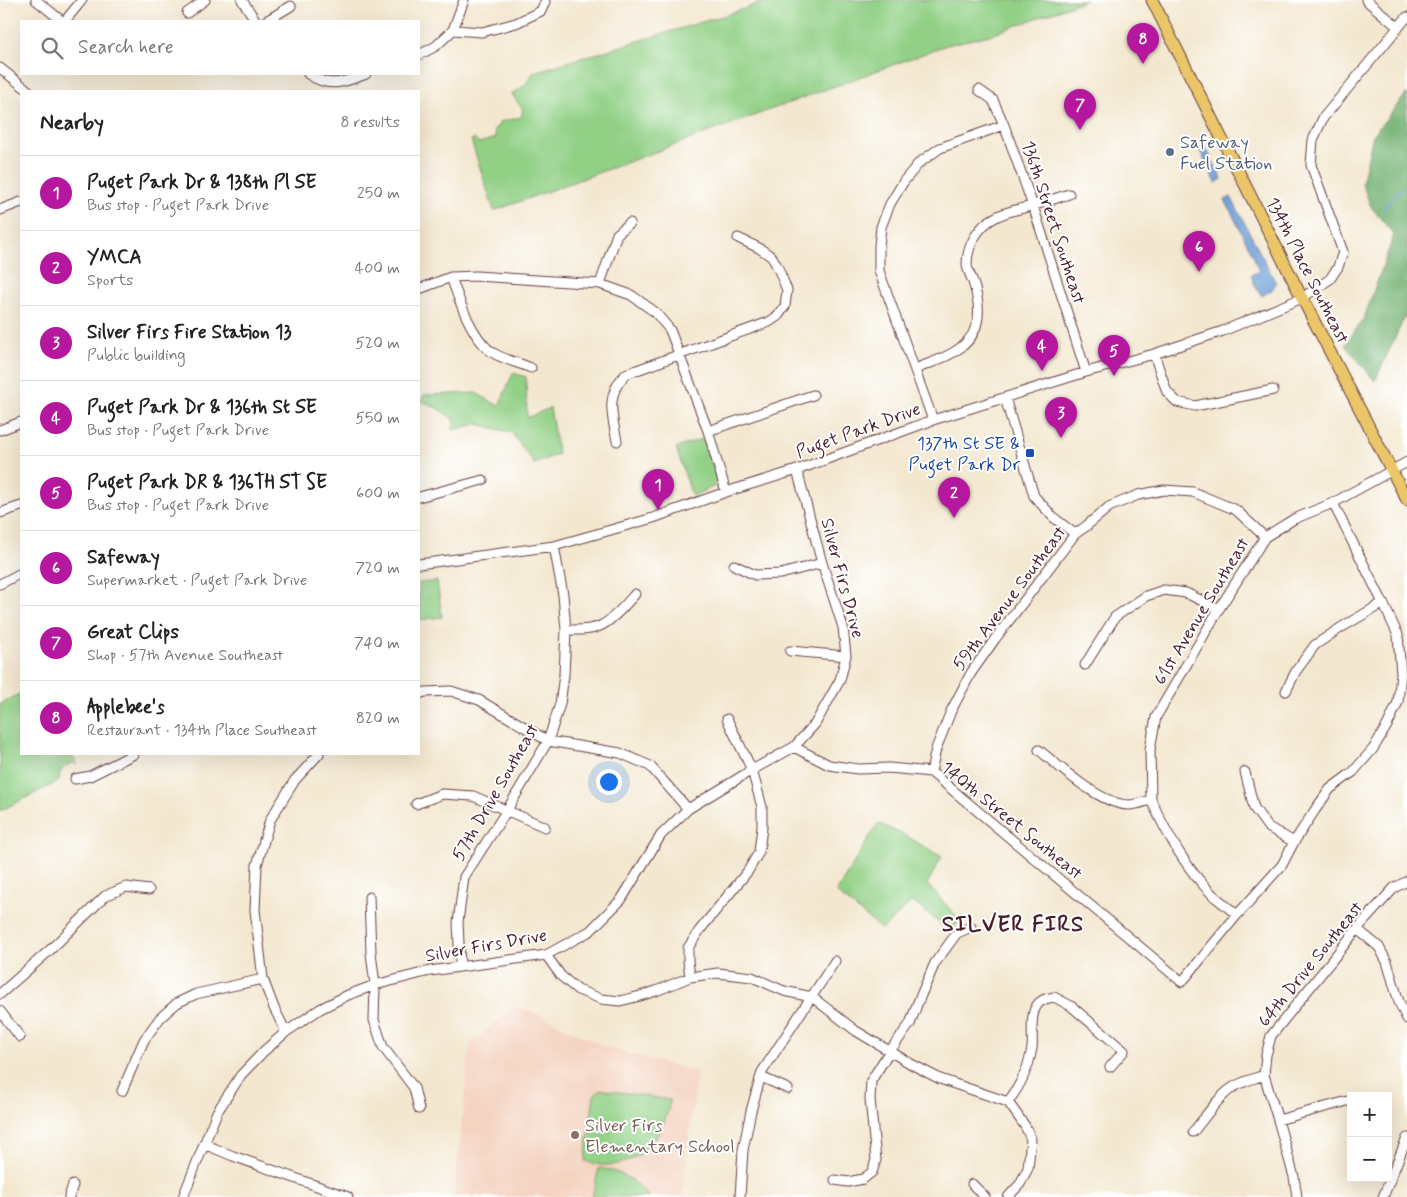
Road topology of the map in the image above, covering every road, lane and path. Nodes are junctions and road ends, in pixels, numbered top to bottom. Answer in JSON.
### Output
{"nodes":[{"id":1,"x":36,"y":0,"type":"edge"},
{"id":2,"x":82,"y":0,"type":"edge"},
{"id":3,"x":205,"y":0,"type":"edge"},
{"id":4,"x":242,"y":0,"type":"edge"},
{"id":5,"x":464,"y":0,"type":"edge"},
{"id":6,"x":1152,"y":0,"type":"edge"},
{"id":7,"x":1366,"y":0,"type":"edge"},
{"id":8,"x":545,"y":2,"type":"dead end"},
{"id":9,"x":291,"y":6,"type":"dead end"},
{"id":10,"x":187,"y":13,"type":"dead end"},
{"id":11,"x":1407,"y":17,"type":"edge"},
{"id":12,"x":63,"y":20,"type":"edge"},
{"id":13,"x":65,"y":20,"type":"edge"},
{"id":14,"x":255,"y":20,"type":"edge"},
{"id":15,"x":268,"y":20,"type":"edge"},
{"id":16,"x":1398,"y":27,"type":"junction"},
{"id":17,"x":453,"y":30,"type":"junction"},
{"id":18,"x":420,"y":54,"type":"edge"},
{"id":19,"x":0,"y":68,"type":"edge"},
{"id":20,"x":24,"y":75,"type":"edge"},
{"id":21,"x":310,"y":75,"type":"edge"},
{"id":22,"x":363,"y":75,"type":"edge"},
{"id":23,"x":18,"y":82,"type":"junction"},
{"id":24,"x":28,"y":90,"type":"edge"},
{"id":25,"x":979,"y":90,"type":"dead end"},
{"id":26,"x":1004,"y":125,"type":"junction"},
{"id":27,"x":1069,"y":194,"type":"dead end"},
{"id":28,"x":20,"y":202,"type":"edge"},
{"id":29,"x":1032,"y":206,"type":"junction"},
{"id":30,"x":0,"y":210,"type":"edge"},
{"id":31,"x":630,"y":223,"type":"dead end"},
{"id":32,"x":738,"y":238,"type":"dead end"},
{"id":33,"x":451,"y":277,"type":"junction"},
{"id":34,"x":600,"y":284,"type":"junction"},
{"id":35,"x":420,"y":289,"type":"edge"},
{"id":36,"x":1302,"y":298,"type":"junction"},
{"id":37,"x":678,"y":354,"type":"junction"},
{"id":38,"x":1154,"y":354,"type":"junction"},
{"id":39,"x":531,"y":368,"type":"dead end"},
{"id":40,"x":915,"y":370,"type":"junction"},
{"id":41,"x":1086,"y":372,"type":"junction"},
{"id":42,"x":1273,"y":390,"type":"dead end"},
{"id":43,"x":814,"y":395,"type":"dead end"},
{"id":44,"x":1005,"y":398,"type":"junction"},
{"id":45,"x":933,"y":420,"type":"junction"},
{"id":46,"x":20,"y":422,"type":"edge"},
{"id":47,"x":0,"y":430,"type":"edge"},
{"id":48,"x":708,"y":431,"type":"junction"},
{"id":49,"x":617,"y":441,"type":"dead end"},
{"id":50,"x":1407,"y":462,"type":"edge"},
{"id":51,"x":798,"y":470,"type":"junction"},
{"id":52,"x":1392,"y":471,"type":"junction"},
{"id":53,"x":484,"y":480,"type":"dead end"},
{"id":54,"x":726,"y":492,"type":"junction"},
{"id":55,"x":420,"y":497,"type":"edge"},
{"id":56,"x":1407,"y":500,"type":"edge"},
{"id":57,"x":1333,"y":503,"type":"junction"},
{"id":58,"x":20,"y":506,"type":"edge"},
{"id":59,"x":0,"y":513,"type":"edge"},
{"id":60,"x":1075,"y":534,"type":"junction"},
{"id":61,"x":1265,"y":537,"type":"junction"},
{"id":62,"x":554,"y":546,"type":"junction"},
{"id":63,"x":822,"y":562,"type":"junction"},
{"id":64,"x":420,"y":564,"type":"edge"},
{"id":65,"x":734,"y":565,"type":"dead end"},
{"id":66,"x":20,"y":574,"type":"edge"},
{"id":67,"x":0,"y":584,"type":"edge"},
{"id":68,"x":635,"y":594,"type":"dead end"},
{"id":69,"x":1384,"y":603,"type":"junction"},
{"id":70,"x":1219,"y":609,"type":"junction"},
{"id":71,"x":566,"y":630,"type":"junction"},
{"id":72,"x":790,"y":651,"type":"dead end"},
{"id":73,"x":846,"y":656,"type":"junction"},
{"id":74,"x":1085,"y":665,"type":"dead end"},
{"id":75,"x":1286,"y":691,"type":"dead end"},
{"id":76,"x":420,"y":694,"type":"edge"},
{"id":77,"x":727,"y":719,"type":"dead end"},
{"id":78,"x":548,"y":741,"type":"junction"},
{"id":79,"x":794,"y":747,"type":"junction"},
{"id":80,"x":1039,"y":750,"type":"dead end"},
{"id":81,"x":132,"y":755,"type":"edge"},
{"id":82,"x":318,"y":755,"type":"edge"},
{"id":83,"x":752,"y":770,"type":"junction"},
{"id":84,"x":931,"y":772,"type":"junction"},
{"id":85,"x":1245,"y":772,"type":"dead end"},
{"id":86,"x":75,"y":779,"type":"dead end"},
{"id":87,"x":1151,"y":800,"type":"junction"},
{"id":88,"x":416,"y":804,"type":"dead end"},
{"id":89,"x":688,"y":809,"type":"junction"},
{"id":90,"x":507,"y":810,"type":"junction"},
{"id":91,"x":545,"y":827,"type":"dead end"},
{"id":92,"x":1294,"y":842,"type":"junction"},
{"id":93,"x":1407,"y":881,"type":"edge"},
{"id":94,"x":148,"y":890,"type":"dead end"},
{"id":95,"x":369,"y":897,"type":"dead end"},
{"id":96,"x":1237,"y":915,"type":"junction"},
{"id":97,"x":971,"y":928,"type":"dead end"},
{"id":98,"x":1358,"y":929,"type":"junction"},
{"id":99,"x":546,"y":955,"type":"junction"},
{"id":100,"x":835,"y":961,"type":"dead end"},
{"id":101,"x":460,"y":966,"type":"junction"},
{"id":102,"x":690,"y":977,"type":"junction"},
{"id":103,"x":264,"y":979,"type":"junction"},
{"id":104,"x":375,"y":986,"type":"junction"},
{"id":105,"x":0,"y":994,"type":"edge"},
{"id":106,"x":812,"y":997,"type":"junction"},
{"id":107,"x":0,"y":1011,"type":"edge"},
{"id":108,"x":1407,"y":1020,"type":"edge"},
{"id":109,"x":286,"y":1032,"type":"junction"},
{"id":110,"x":20,"y":1037,"type":"dead end"},
{"id":111,"x":889,"y":1052,"type":"junction"},
{"id":112,"x":1110,"y":1067,"type":"dead end"},
{"id":113,"x":1264,"y":1075,"type":"junction"},
{"id":114,"x":761,"y":1076,"type":"junction"},
{"id":115,"x":788,"y":1089,"type":"dead end"},
{"id":116,"x":122,"y":1091,"type":"dead end"},
{"id":117,"x":1347,"y":1101,"type":"edge"},
{"id":118,"x":1008,"y":1102,"type":"junction"},
{"id":119,"x":419,"y":1109,"type":"dead end"},
{"id":120,"x":1278,"y":1120,"type":"junction"},
{"id":121,"x":1193,"y":1132,"type":"dead end"},
{"id":122,"x":1407,"y":1138,"type":"edge"},
{"id":123,"x":204,"y":1144,"type":"junction"},
{"id":124,"x":835,"y":1180,"type":"dead end"},
{"id":125,"x":972,"y":1184,"type":"dead end"},
{"id":126,"x":73,"y":1185,"type":"dead end"},
{"id":127,"x":344,"y":1196,"type":"edge"},
{"id":128,"x":69,"y":1197,"type":"edge"},
{"id":129,"x":183,"y":1197,"type":"edge"},
{"id":130,"x":740,"y":1197,"type":"edge"},
{"id":131,"x":985,"y":1197,"type":"edge"},
{"id":132,"x":1008,"y":1197,"type":"edge"},
{"id":133,"x":1297,"y":1197,"type":"edge"},
{"id":134,"x":1383,"y":1197,"type":"edge"}],
"edges":[{"from":1,"to":12,"type":"street"},
{"from":2,"to":13,"type":"street"},
{"from":3,"to":10,"type":"street"},
{"from":4,"to":14,"type":"street"},
{"from":5,"to":17,"type":"street"},
{"from":6,"to":36,"type":"main road","name":"134th Place Southeast"},
{"from":7,"to":16,"type":"street"},
{"from":8,"to":17,"type":"street"},
{"from":9,"to":15,"type":"street"},
{"from":11,"to":16,"type":"street","name":"Puget Park Drive"},
{"from":16,"to":36,"type":"street","name":"Puget Park Drive"},
{"from":17,"to":18,"type":"street"},
{"from":19,"to":23,"type":"street"},
{"from":20,"to":23,"type":"street"},
{"from":21,"to":22,"type":"street"},
{"from":23,"to":24,"type":"street"},
{"from":25,"to":26,"type":"street","name":"136th Street Southeast"},
{"from":26,"to":29,"type":"street","name":"136th Street Southeast"},
{"from":26,"to":40,"type":"street"},
{"from":27,"to":29,"type":"street"},
{"from":28,"to":30,"type":"street"},
{"from":29,"to":40,"type":"street"},
{"from":29,"to":41,"type":"street","name":"136th Street Southeast"},
{"from":31,"to":34,"type":"street"},
{"from":32,"to":37,"type":"street"},
{"from":33,"to":34,"type":"street"},
{"from":33,"to":35,"type":"street"},
{"from":33,"to":39,"type":"street"},
{"from":34,"to":37,"type":"street"},
{"from":36,"to":38,"type":"street","name":"Puget Park Drive"},
{"from":36,"to":52,"type":"main road","name":"134th Place Southeast"},
{"from":37,"to":48,"type":"street"},
{"from":37,"to":49,"type":"street"},
{"from":38,"to":41,"type":"street","name":"Puget Park Drive"},
{"from":38,"to":42,"type":"street"},
{"from":40,"to":45,"type":"street"},
{"from":41,"to":44,"type":"street","name":"Puget Park Drive"},
{"from":43,"to":48,"type":"street"},
{"from":44,"to":45,"type":"street","name":"Puget Park Drive"},
{"from":44,"to":60,"type":"street"},
{"from":45,"to":51,"type":"street","name":"Puget Park Drive"},
{"from":46,"to":47,"type":"street"},
{"from":48,"to":54,"type":"street"},
{"from":50,"to":52,"type":"street","name":"61st Avenue Southeast"},
{"from":51,"to":54,"type":"street","name":"Puget Park Drive"},
{"from":51,"to":63,"type":"street","name":"Silver Firs Drive"},
{"from":52,"to":56,"type":"main road","name":"134th Place Southeast"},
{"from":52,"to":57,"type":"street","name":"61st Avenue Southeast"},
{"from":53,"to":55,"type":"street"},
{"from":54,"to":62,"type":"street","name":"Puget Park Drive"},
{"from":57,"to":61,"type":"street","name":"61st Avenue Southeast"},
{"from":57,"to":69,"type":"street"},
{"from":58,"to":59,"type":"street"},
{"from":60,"to":61,"type":"street","name":"59th Avenue Southeast"},
{"from":60,"to":84,"type":"street","name":"59th Avenue Southeast"},
{"from":61,"to":70,"type":"street","name":"61st Avenue Southeast"},
{"from":62,"to":64,"type":"street","name":"Puget Park Drive"},
{"from":62,"to":71,"type":"street","name":"57th Drive Southeast"},
{"from":63,"to":65,"type":"street"},
{"from":63,"to":73,"type":"street","name":"Silver Firs Drive"},
{"from":66,"to":67,"type":"street"},
{"from":68,"to":71,"type":"street"},
{"from":69,"to":75,"type":"street"},
{"from":69,"to":92,"type":"street"},
{"from":70,"to":74,"type":"street"},
{"from":70,"to":87,"type":"street","name":"61st Avenue Southeast"},
{"from":71,"to":78,"type":"street","name":"57th Drive Southeast"},
{"from":72,"to":73,"type":"street"},
{"from":73,"to":79,"type":"street","name":"Silver Firs Drive"},
{"from":76,"to":78,"type":"street"},
{"from":77,"to":83,"type":"street"},
{"from":78,"to":89,"type":"street"},
{"from":78,"to":90,"type":"street","name":"57th Drive Southeast"},
{"from":79,"to":83,"type":"street","name":"Silver Firs Drive"},
{"from":79,"to":84,"type":"street","name":"140th Street Southeast"},
{"from":80,"to":87,"type":"street"},
{"from":81,"to":86,"type":"street"},
{"from":82,"to":103,"type":"street"},
{"from":83,"to":89,"type":"street","name":"Silver Firs Drive"},
{"from":83,"to":102,"type":"street"},
{"from":84,"to":96,"type":"street","name":"140th Street Southeast"},
{"from":85,"to":92,"type":"street"},
{"from":87,"to":96,"type":"street"},
{"from":88,"to":90,"type":"street"},
{"from":89,"to":99,"type":"street","name":"Silver Firs Drive"},
{"from":90,"to":91,"type":"street"},
{"from":90,"to":101,"type":"street","name":"57th Drive Southeast"},
{"from":92,"to":96,"type":"street"},
{"from":93,"to":98,"type":"street","name":"64th Drive Southeast"},
{"from":94,"to":105,"type":"street"},
{"from":95,"to":104,"type":"street"},
{"from":97,"to":111,"type":"street"},
{"from":98,"to":108,"type":"street"},
{"from":98,"to":113,"type":"street","name":"64th Drive Southeast"},
{"from":99,"to":101,"type":"street","name":"Silver Firs Drive"},
{"from":99,"to":102,"type":"street"},
{"from":100,"to":106,"type":"street"},
{"from":101,"to":104,"type":"street","name":"Silver Firs Drive"},
{"from":102,"to":106,"type":"street"},
{"from":103,"to":109,"type":"street"},
{"from":103,"to":116,"type":"street"},
{"from":104,"to":109,"type":"street","name":"Silver Firs Drive"},
{"from":104,"to":119,"type":"street"},
{"from":106,"to":111,"type":"street"},
{"from":106,"to":114,"type":"street"},
{"from":107,"to":110,"type":"street"},
{"from":109,"to":123,"type":"street","name":"Silver Firs Drive"},
{"from":111,"to":118,"type":"street"},
{"from":111,"to":124,"type":"street"},
{"from":112,"to":118,"type":"street"},
{"from":113,"to":120,"type":"street","name":"64th Drive Southeast"},
{"from":113,"to":121,"type":"street"},
{"from":114,"to":115,"type":"street"},
{"from":114,"to":130,"type":"street"},
{"from":117,"to":120,"type":"street"},
{"from":118,"to":132,"type":"street"},
{"from":120,"to":133,"type":"street","name":"64th Drive Southeast"},
{"from":122,"to":134,"type":"street"},
{"from":123,"to":127,"type":"street"},
{"from":123,"to":129,"type":"street","name":"Silver Firs Drive"},
{"from":125,"to":131,"type":"street"},
{"from":126,"to":128,"type":"street"}]}
